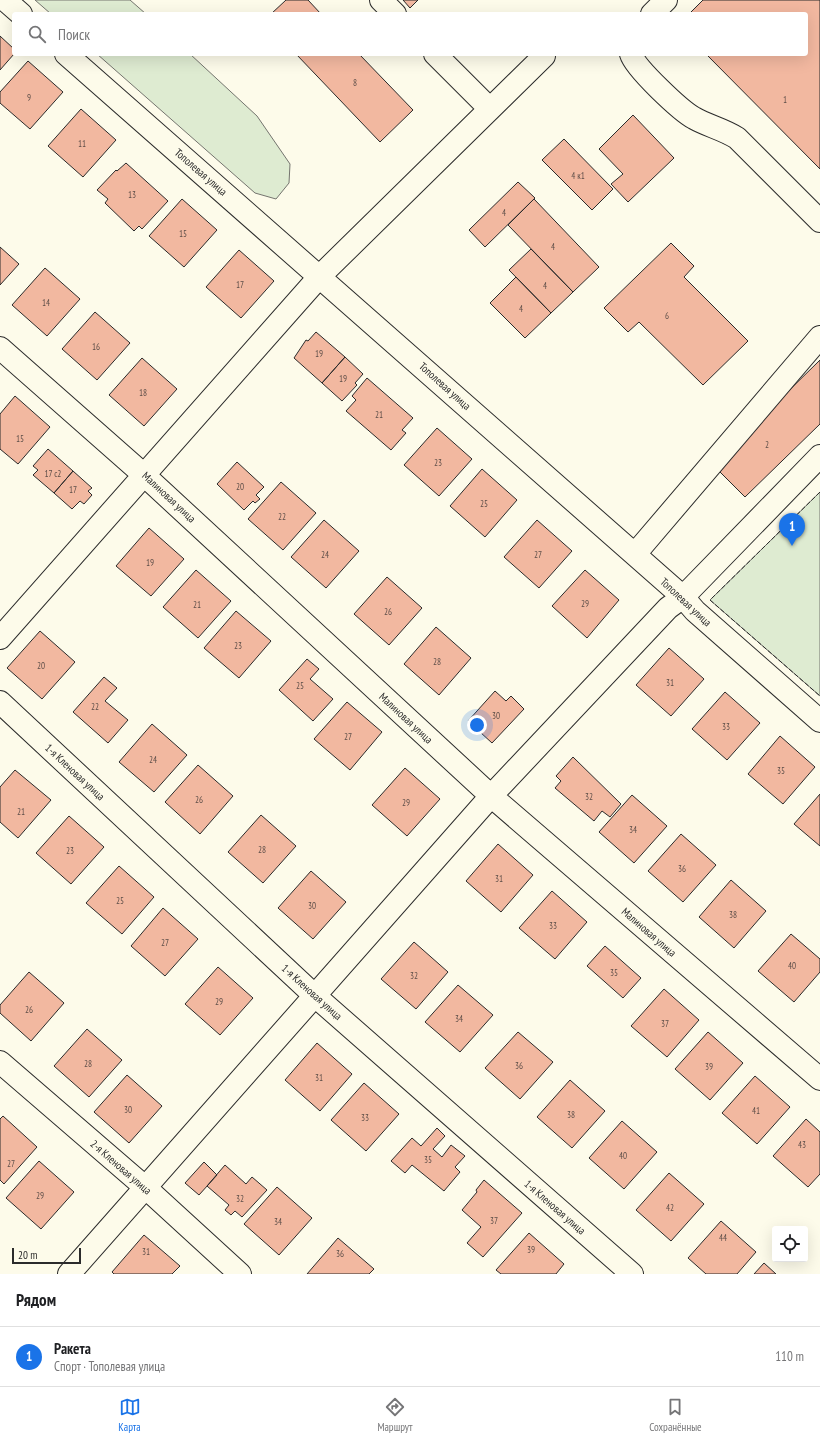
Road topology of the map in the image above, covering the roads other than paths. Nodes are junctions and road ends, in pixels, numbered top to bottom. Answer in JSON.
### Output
{"nodes":[{"id":1,"x":5,"y":0,"type":"edge"},
{"id":2,"x":381,"y":0,"type":"edge"},
{"id":3,"x":666,"y":0,"type":"edge"},
{"id":4,"x":19,"y":12,"type":"edge"},
{"id":5,"x":393,"y":12,"type":"edge"},
{"id":6,"x":654,"y":12,"type":"edge"},
{"id":7,"x":68,"y":56,"type":"edge"},
{"id":8,"x":437,"y":56,"type":"edge"},
{"id":9,"x":544,"y":56,"type":"dead end"},
{"id":10,"x":632,"y":56,"type":"edge"},
{"id":11,"x":489,"y":108,"type":"junction"},
{"id":12,"x":820,"y":221,"type":"edge"},
{"id":13,"x":320,"y":276,"type":"junction"},
{"id":14,"x":820,"y":337,"type":"edge"},
{"id":15,"x":0,"y":348,"type":"edge"},
{"id":16,"x":820,"y":456,"type":"edge"},
{"id":17,"x":144,"y":475,"type":"junction"},
{"id":18,"x":634,"y":554,"type":"junction"},
{"id":19,"x":683,"y":597,"type":"junction"},
{"id":20,"x":0,"y":638,"type":"edge"},
{"id":21,"x":0,"y":702,"type":"edge"},
{"id":22,"x":820,"y":721,"type":"edge"},
{"id":23,"x":491,"y":796,"type":"junction"},
{"id":24,"x":314,"y":995,"type":"junction"},
{"id":25,"x":0,"y":1062,"type":"edge"},
{"id":26,"x":820,"y":1079,"type":"edge"},
{"id":27,"x":146,"y":1188,"type":"junction"},
{"id":28,"x":69,"y":1274,"type":"edge"},
{"id":29,"x":240,"y":1274,"type":"edge"},
{"id":30,"x":632,"y":1274,"type":"edge"}],
"edges":[{"from":1,"to":4,"type":"street"},
{"from":2,"to":5,"type":"street"},
{"from":3,"to":6,"type":"street"},
{"from":7,"to":13,"type":"street","name":"Тополевая улица"},
{"from":8,"to":11,"type":"street"},
{"from":9,"to":11,"type":"street"},
{"from":10,"to":12,"type":"street"},
{"from":11,"to":13,"type":"street"},
{"from":13,"to":17,"type":"street"},
{"from":13,"to":18,"type":"street","name":"Тополевая улица"},
{"from":14,"to":18,"type":"street"},
{"from":15,"to":17,"type":"street","name":"Малиновая улица"},
{"from":16,"to":19,"type":"street"},
{"from":17,"to":20,"type":"street"},
{"from":17,"to":23,"type":"street","name":"Малиновая улица"},
{"from":18,"to":19,"type":"street","name":"Тополевая улица"},
{"from":19,"to":22,"type":"street","name":"Тополевая улица"},
{"from":19,"to":23,"type":"street"},
{"from":21,"to":24,"type":"street","name":"1-я Кленовая улица"},
{"from":23,"to":24,"type":"street"},
{"from":23,"to":26,"type":"street","name":"Малиновая улица"},
{"from":24,"to":27,"type":"street"},
{"from":24,"to":30,"type":"street","name":"1-я Кленовая улица"},
{"from":25,"to":27,"type":"street","name":"2-я Кленовая улица"},
{"from":27,"to":28,"type":"street"},
{"from":27,"to":29,"type":"street","name":"2-я Кленовая улица"}]}
